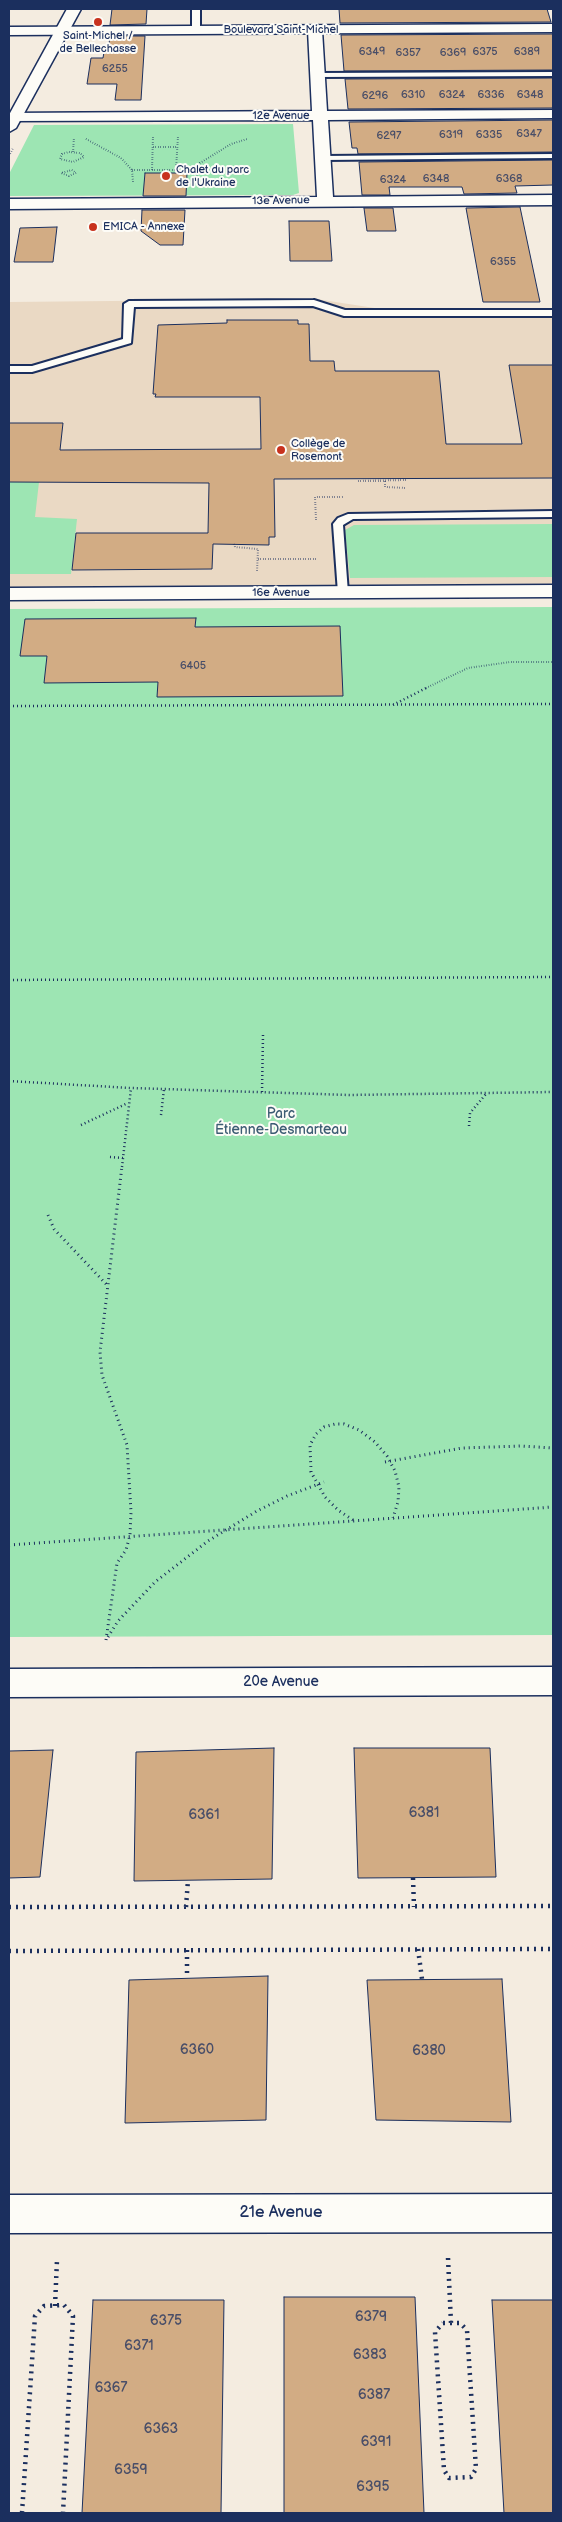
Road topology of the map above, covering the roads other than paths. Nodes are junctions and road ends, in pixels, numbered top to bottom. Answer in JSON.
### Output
{"nodes":[{"id":1,"x":74,"y":9,"type":"edge"},
{"id":2,"x":196,"y":9,"type":"edge"},
{"id":3,"x":553,"y":28,"type":"edge"},
{"id":4,"x":315,"y":30,"type":"junction"},
{"id":5,"x":9,"y":31,"type":"edge"},
{"id":6,"x":62,"y":31,"type":"junction"},
{"id":7,"x":196,"y":31,"type":"junction"},
{"id":8,"x":553,"y":74,"type":"edge"},
{"id":9,"x":318,"y":75,"type":"junction"},
{"id":10,"x":553,"y":114,"type":"edge"},
{"id":11,"x":320,"y":116,"type":"junction"},
{"id":12,"x":11,"y":121,"type":"edge"},
{"id":13,"x":553,"y":156,"type":"edge"},
{"id":14,"x":322,"y":158,"type":"junction"},
{"id":15,"x":553,"y":200,"type":"edge"},
{"id":16,"x":325,"y":201,"type":"junction"},
{"id":17,"x":9,"y":204,"type":"edge"},
{"id":18,"x":553,"y":313,"type":"edge"},
{"id":19,"x":9,"y":369,"type":"edge"},
{"id":20,"x":553,"y":514,"type":"edge"},
{"id":21,"x":553,"y":591,"type":"edge"},
{"id":22,"x":343,"y":592,"type":"junction"},
{"id":23,"x":9,"y":594,"type":"edge"},
{"id":24,"x":553,"y":1681,"type":"edge"},
{"id":25,"x":9,"y":1683,"type":"edge"},
{"id":26,"x":553,"y":2213,"type":"edge"},
{"id":27,"x":9,"y":2214,"type":"edge"}],
"edges":[{"from":1,"to":6,"type":"street"},
{"from":2,"to":7,"type":"lane"},
{"from":3,"to":4,"type":"street","name":"Boulevard Saint-Michel"},
{"from":4,"to":7,"type":"street","name":"Boulevard Saint-Michel"},
{"from":4,"to":9,"type":"street"},
{"from":5,"to":6,"type":"street","name":"Boulevard Saint-Michel"},
{"from":6,"to":7,"type":"street","name":"Boulevard Saint-Michel"},
{"from":6,"to":12,"type":"street"},
{"from":8,"to":9,"type":"lane"},
{"from":9,"to":11,"type":"street"},
{"from":10,"to":11,"type":"street","name":"12e Avenue"},
{"from":11,"to":12,"type":"street","name":"12e Avenue"},
{"from":11,"to":14,"type":"street"},
{"from":13,"to":14,"type":"lane"},
{"from":14,"to":16,"type":"street"},
{"from":15,"to":16,"type":"street","name":"13e Avenue"},
{"from":16,"to":17,"type":"street","name":"13e Avenue"},
{"from":18,"to":19,"type":"lane"},
{"from":20,"to":22,"type":"lane"},
{"from":21,"to":22,"type":"street","name":"16e Avenue"},
{"from":22,"to":23,"type":"street","name":"16e Avenue"},
{"from":24,"to":25,"type":"street","name":"20e Avenue"},
{"from":26,"to":27,"type":"street","name":"21e Avenue"}]}
